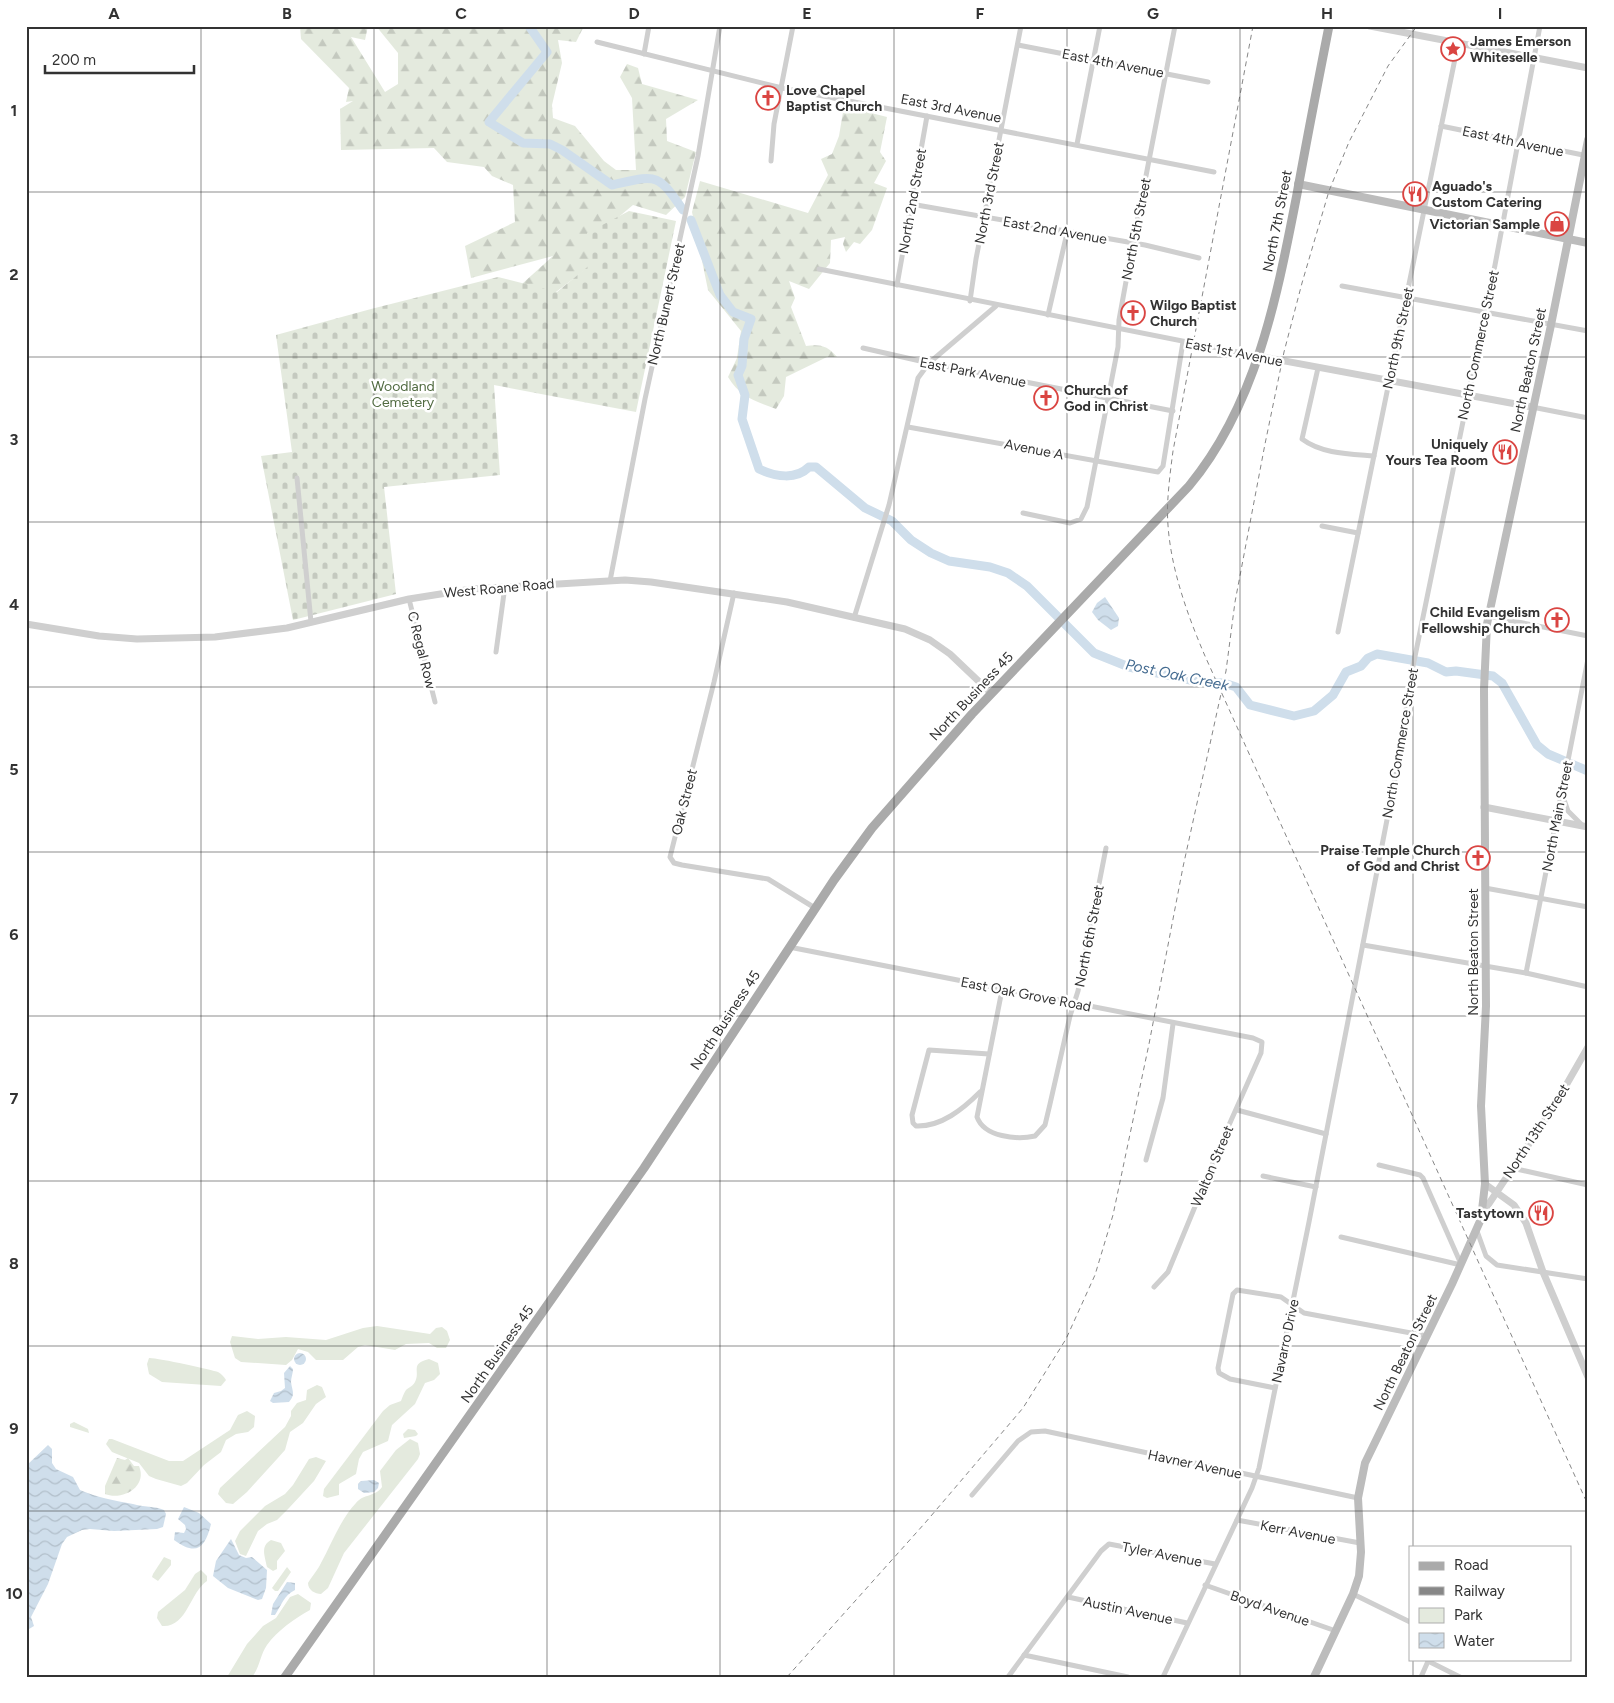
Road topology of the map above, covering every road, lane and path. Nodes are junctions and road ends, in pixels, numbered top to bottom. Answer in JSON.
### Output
{"nodes":[{"id":1,"x":649,"y":26,"type":"edge"},
{"id":2,"x":720,"y":26,"type":"edge"},
{"id":3,"x":793,"y":26,"type":"edge"},
{"id":4,"x":1021,"y":26,"type":"edge"},
{"id":5,"x":1100,"y":26,"type":"edge"},
{"id":6,"x":1175,"y":26,"type":"edge"},
{"id":7,"x":1329,"y":26,"type":"edge"},
{"id":8,"x":1370,"y":26,"type":"edge"},
{"id":9,"x":1540,"y":26,"type":"edge"},
{"id":10,"x":597,"y":42,"type":"dead end"},
{"id":11,"x":1458,"y":44,"type":"junction"},
{"id":12,"x":1018,"y":45,"type":"junction"},
{"id":13,"x":644,"y":54,"type":"junction"},
{"id":14,"x":1534,"y":58,"type":"junction"},
{"id":15,"x":1094,"y":59,"type":"junction"},
{"id":16,"x":1588,"y":68,"type":"edge"},
{"id":17,"x":713,"y":72,"type":"junction"},
{"id":18,"x":1167,"y":72,"type":"junction"},
{"id":19,"x":1208,"y":82,"type":"dead end"},
{"id":20,"x":782,"y":88,"type":"junction"},
{"id":21,"x":927,"y":116,"type":"junction"},
{"id":22,"x":1441,"y":126,"type":"junction"},
{"id":23,"x":1002,"y":130,"type":"junction"},
{"id":24,"x":1588,"y":140,"type":"edge"},
{"id":25,"x":1519,"y":142,"type":"junction"},
{"id":26,"x":1077,"y":144,"type":"junction"},
{"id":27,"x":1586,"y":156,"type":"edge"},
{"id":28,"x":1150,"y":160,"type":"junction"},
{"id":29,"x":771,"y":161,"type":"dead end"},
{"id":30,"x":1214,"y":172,"type":"dead end"},
{"id":31,"x":1298,"y":184,"type":"junction"},
{"id":32,"x":911,"y":204,"type":"junction"},
{"id":33,"x":1424,"y":211,"type":"junction"},
{"id":34,"x":984,"y":217,"type":"junction"},
{"id":35,"x":1502,"y":226,"type":"junction"},
{"id":36,"x":1067,"y":233,"type":"junction"},
{"id":37,"x":1567,"y":240,"type":"junction"},
{"id":38,"x":1133,"y":243,"type":"junction"},
{"id":39,"x":1588,"y":243,"type":"edge"},
{"id":40,"x":1199,"y":258,"type":"dead end"},
{"id":41,"x":818,"y":269,"type":"dead end"},
{"id":42,"x":897,"y":285,"type":"junction"},
{"id":43,"x":1342,"y":286,"type":"dead end"},
{"id":44,"x":1406,"y":296,"type":"junction"},
{"id":45,"x":970,"y":301,"type":"junction"},
{"id":46,"x":996,"y":306,"type":"junction"},
{"id":47,"x":1485,"y":311,"type":"junction"},
{"id":48,"x":1048,"y":315,"type":"junction"},
{"id":49,"x":1551,"y":325,"type":"junction"},
{"id":50,"x":1119,"y":329,"type":"junction"},
{"id":51,"x":1588,"y":331,"type":"edge"},
{"id":52,"x":1183,"y":342,"type":"junction"},
{"id":53,"x":862,"y":348,"type":"dead end"},
{"id":54,"x":1258,"y":356,"type":"junction"},
{"id":55,"x":929,"y":364,"type":"junction"},
{"id":56,"x":1318,"y":368,"type":"junction"},
{"id":57,"x":1389,"y":381,"type":"junction"},
{"id":58,"x":1467,"y":395,"type":"junction"},
{"id":59,"x":1108,"y":398,"type":"junction"},
{"id":60,"x":1532,"y":408,"type":"junction"},
{"id":61,"x":1173,"y":411,"type":"junction"},
{"id":62,"x":1234,"y":417,"type":"joint"},
{"id":63,"x":1588,"y":418,"type":"edge"},
{"id":64,"x":908,"y":427,"type":"junction"},
{"id":65,"x":1374,"y":456,"type":"junction"},
{"id":66,"x":1097,"y":462,"type":"junction"},
{"id":67,"x":297,"y":478,"type":"dead end"},
{"id":68,"x":1023,"y":513,"type":"dead end"},
{"id":69,"x":1322,"y":526,"type":"dead end"},
{"id":70,"x":1358,"y":533,"type":"junction"},
{"id":71,"x":610,"y":581,"type":"junction"},
{"id":72,"x":505,"y":585,"type":"junction"},
{"id":73,"x":734,"y":593,"type":"junction"},
{"id":74,"x":409,"y":599,"type":"junction"},
{"id":75,"x":1488,"y":616,"type":"junction"},
{"id":76,"x":854,"y":618,"type":"junction"},
{"id":77,"x":311,"y":622,"type":"junction"},
{"id":78,"x":26,"y":624,"type":"edge"},
{"id":79,"x":1338,"y":632,"type":"dead end"},
{"id":80,"x":1588,"y":636,"type":"edge"},
{"id":81,"x":496,"y":652,"type":"dead end"},
{"id":82,"x":1588,"y":659,"type":"edge"},
{"id":83,"x":991,"y":693,"type":"junction"},
{"id":84,"x":435,"y":702,"type":"dead end"},
{"id":85,"x":1562,"y":794,"type":"junction"},
{"id":86,"x":1484,"y":807,"type":"junction"},
{"id":87,"x":1556,"y":820,"type":"junction"},
{"id":88,"x":1586,"y":827,"type":"edge"},
{"id":89,"x":1106,"y":848,"type":"dead end"},
{"id":90,"x":1485,"y":888,"type":"junction"},
{"id":91,"x":1541,"y":898,"type":"junction"},
{"id":92,"x":1588,"y":907,"type":"edge"},
{"id":93,"x":815,"y":908,"type":"junction"},
{"id":94,"x":1363,"y":945,"type":"junction"},
{"id":95,"x":789,"y":947,"type":"junction"},
{"id":96,"x":1486,"y":966,"type":"junction"},
{"id":97,"x":1526,"y":973,"type":"junction"},
{"id":98,"x":1588,"y":986,"type":"edge"},
{"id":99,"x":1354,"y":989,"type":"joint"},
{"id":100,"x":1002,"y":990,"type":"junction"},
{"id":101,"x":1074,"y":1003,"type":"junction"},
{"id":102,"x":1173,"y":1024,"type":"junction"},
{"id":103,"x":1262,"y":1042,"type":"joint"},
{"id":104,"x":1588,"y":1047,"type":"edge"},
{"id":105,"x":988,"y":1054,"type":"junction"},
{"id":106,"x":980,"y":1092,"type":"junction"},
{"id":107,"x":1237,"y":1110,"type":"junction"},
{"id":108,"x":1326,"y":1134,"type":"junction"},
{"id":109,"x":1146,"y":1160,"type":"dead end"},
{"id":110,"x":1379,"y":1165,"type":"dead end"},
{"id":111,"x":1512,"y":1168,"type":"junction"},
{"id":112,"x":1263,"y":1176,"type":"dead end"},
{"id":113,"x":1485,"y":1184,"type":"junction"},
{"id":114,"x":1588,"y":1185,"type":"edge"},
{"id":115,"x":1316,"y":1188,"type":"junction"},
{"id":116,"x":1496,"y":1193,"type":"junction"},
{"id":117,"x":1482,"y":1214,"type":"junction"},
{"id":118,"x":1477,"y":1231,"type":"junction"},
{"id":119,"x":1341,"y":1238,"type":"dead end"},
{"id":120,"x":1461,"y":1265,"type":"junction"},
{"id":121,"x":1543,"y":1272,"type":"junction"},
{"id":122,"x":1588,"y":1279,"type":"edge"},
{"id":123,"x":1154,"y":1287,"type":"dead end"},
{"id":124,"x":1292,"y":1305,"type":"junction"},
{"id":125,"x":1427,"y":1336,"type":"junction"},
{"id":126,"x":1588,"y":1377,"type":"edge"},
{"id":127,"x":1276,"y":1388,"type":"junction"},
{"id":128,"x":1256,"y":1477,"type":"junction"},
{"id":129,"x":972,"y":1495,"type":"dead end"},
{"id":130,"x":1358,"y":1498,"type":"junction"},
{"id":131,"x":1237,"y":1520,"type":"junction"},
{"id":132,"x":1360,"y":1543,"type":"junction"},
{"id":133,"x":1215,"y":1564,"type":"junction"},
{"id":134,"x":1205,"y":1586,"type":"junction"},
{"id":135,"x":1353,"y":1594,"type":"junction"},
{"id":136,"x":1068,"y":1597,"type":"junction"},
{"id":137,"x":1409,"y":1622,"type":"edge"},
{"id":138,"x":1187,"y":1623,"type":"junction"},
{"id":139,"x":1336,"y":1631,"type":"junction"},
{"id":140,"x":1024,"y":1655,"type":"junction"},
{"id":141,"x":1429,"y":1660,"type":"edge"},
{"id":142,"x":286,"y":1677,"type":"edge"},
{"id":143,"x":1008,"y":1677,"type":"edge"},
{"id":144,"x":1128,"y":1677,"type":"edge"},
{"id":145,"x":1162,"y":1677,"type":"edge"},
{"id":146,"x":1314,"y":1677,"type":"edge"},
{"id":147,"x":1421,"y":1677,"type":"edge"},
{"id":148,"x":1460,"y":1677,"type":"edge"}],
"edges":[{"from":1,"to":13,"type":"street"},
{"from":2,"to":17,"type":"street","name":"North Bunert Street"},
{"from":3,"to":20,"type":"street"},
{"from":4,"to":12,"type":"street","name":"North 3rd Street"},
{"from":5,"to":15,"type":"street"},
{"from":6,"to":18,"type":"street","name":"North 5th Street"},
{"from":7,"to":31,"type":"main road","name":"North 7th Street"},
{"from":8,"to":11,"type":"street"},
{"from":9,"to":14,"type":"street","name":"North Commerce Street"},
{"from":10,"to":13,"type":"street","name":"East 3rd Avenue"},
{"from":11,"to":14,"type":"street"},
{"from":11,"to":22,"type":"street","name":"North 9th Street"},
{"from":12,"to":15,"type":"street","name":"East 4th Avenue"},
{"from":12,"to":23,"type":"street","name":"North 3rd Street"},
{"from":13,"to":17,"type":"street","name":"East 3rd Avenue"},
{"from":14,"to":16,"type":"street"},
{"from":14,"to":25,"type":"street","name":"North Commerce Street"},
{"from":15,"to":18,"type":"street","name":"East 4th Avenue"},
{"from":15,"to":26,"type":"street"},
{"from":17,"to":20,"type":"street","name":"East 3rd Avenue"},
{"from":17,"to":71,"type":"street","name":"North Bunert Street"},
{"from":18,"to":19,"type":"street","name":"East 4th Avenue"},
{"from":18,"to":28,"type":"street","name":"North 5th Street"},
{"from":20,"to":21,"type":"street","name":"East 3rd Avenue"},
{"from":20,"to":29,"type":"street"},
{"from":21,"to":23,"type":"street","name":"East 3rd Avenue"},
{"from":21,"to":32,"type":"street","name":"North 2nd Street"},
{"from":22,"to":25,"type":"street","name":"East 4th Avenue"},
{"from":22,"to":33,"type":"street","name":"North 9th Street"},
{"from":23,"to":26,"type":"street","name":"East 3rd Avenue"},
{"from":23,"to":34,"type":"street","name":"North 3rd Street"},
{"from":24,"to":27,"type":"main road","name":"North Beaton Street"},
{"from":25,"to":27,"type":"street","name":"East 4th Avenue"},
{"from":25,"to":35,"type":"street","name":"North Commerce Street"},
{"from":26,"to":28,"type":"street","name":"East 3rd Avenue"},
{"from":27,"to":37,"type":"main road","name":"North Beaton Street"},
{"from":28,"to":30,"type":"street","name":"East 3rd Avenue"},
{"from":28,"to":38,"type":"street","name":"North 5th Street"},
{"from":31,"to":33,"type":"main road"},
{"from":31,"to":54,"type":"main road","name":"North 7th Street"},
{"from":32,"to":34,"type":"street","name":"East 2nd Avenue"},
{"from":32,"to":42,"type":"street","name":"North 2nd Street"},
{"from":33,"to":35,"type":"main road"},
{"from":33,"to":44,"type":"street","name":"North 9th Street"},
{"from":34,"to":36,"type":"street","name":"East 2nd Avenue"},
{"from":34,"to":45,"type":"street","name":"North 3rd Street"},
{"from":35,"to":37,"type":"main road"},
{"from":35,"to":47,"type":"street","name":"North Commerce Street"},
{"from":36,"to":38,"type":"street","name":"East 2nd Avenue"},
{"from":36,"to":48,"type":"street"},
{"from":37,"to":39,"type":"main road"},
{"from":37,"to":49,"type":"main road","name":"North Beaton Street"},
{"from":38,"to":40,"type":"street","name":"East 2nd Avenue"},
{"from":38,"to":50,"type":"street","name":"North 5th Street"},
{"from":41,"to":42,"type":"street","name":"East 1st Avenue"},
{"from":42,"to":45,"type":"street","name":"East 1st Avenue"},
{"from":43,"to":44,"type":"street"},
{"from":44,"to":47,"type":"street"},
{"from":44,"to":57,"type":"street","name":"North 9th Street"},
{"from":45,"to":46,"type":"street","name":"East 1st Avenue"},
{"from":46,"to":48,"type":"street","name":"East 1st Avenue"},
{"from":46,"to":55,"type":"street"},
{"from":47,"to":49,"type":"street"},
{"from":47,"to":58,"type":"street","name":"North Commerce Street"},
{"from":48,"to":50,"type":"street","name":"East 1st Avenue"},
{"from":49,"to":51,"type":"street"},
{"from":49,"to":60,"type":"main road","name":"North Beaton Street"},
{"from":50,"to":52,"type":"street","name":"East 1st Avenue"},
{"from":50,"to":59,"type":"street","name":"North 5th Street"},
{"from":52,"to":54,"type":"street","name":"East 1st Avenue"},
{"from":52,"to":61,"type":"street"},
{"from":53,"to":55,"type":"street","name":"East Park Avenue"},
{"from":54,"to":56,"type":"street","name":"East 1st Avenue"},
{"from":54,"to":62,"type":"main road","name":"North 7th Street"},
{"from":55,"to":59,"type":"street","name":"East Park Avenue"},
{"from":55,"to":64,"type":"street"},
{"from":56,"to":57,"type":"street","name":"East 1st Avenue"},
{"from":56,"to":65,"type":"street"},
{"from":57,"to":58,"type":"street","name":"East 1st Avenue"},
{"from":57,"to":65,"type":"street","name":"North 9th Street"},
{"from":58,"to":60,"type":"street","name":"East 1st Avenue"},
{"from":58,"to":94,"type":"street","name":"North Commerce Street"},
{"from":59,"to":61,"type":"street","name":"East Park Avenue"},
{"from":59,"to":66,"type":"street","name":"North 5th Street"},
{"from":60,"to":63,"type":"street"},
{"from":60,"to":75,"type":"main road","name":"North Beaton Street"},
{"from":61,"to":66,"type":"street","name":"Avenue A"},
{"from":62,"to":83,"type":"main road","name":"North Business 45"},
{"from":64,"to":66,"type":"street","name":"Avenue A"},
{"from":64,"to":76,"type":"street"},
{"from":65,"to":70,"type":"street","name":"North 9th Street"},
{"from":66,"to":68,"type":"street","name":"North 5th Street"},
{"from":67,"to":77,"type":"street"},
{"from":69,"to":70,"type":"street"},
{"from":70,"to":79,"type":"street","name":"North 9th Street"},
{"from":71,"to":72,"type":"street","name":"West Roane Road"},
{"from":71,"to":73,"type":"street","name":"West Roane Road"},
{"from":72,"to":74,"type":"street","name":"West Roane Road"},
{"from":72,"to":81,"type":"street"},
{"from":73,"to":76,"type":"street","name":"West Roane Road"},
{"from":73,"to":93,"type":"street","name":"Oak Street"},
{"from":74,"to":77,"type":"street","name":"West Roane Road"},
{"from":74,"to":84,"type":"street","name":"C Regal Row"},
{"from":75,"to":80,"type":"street"},
{"from":75,"to":86,"type":"main road","name":"North Beaton Street"},
{"from":76,"to":83,"type":"street","name":"West Roane Road"},
{"from":77,"to":78,"type":"street","name":"West Roane Road"},
{"from":82,"to":85,"type":"street","name":"North Main Street"},
{"from":83,"to":93,"type":"main road","name":"North Business 45"},
{"from":85,"to":87,"type":"street","name":"North Main Street"},
{"from":85,"to":88,"type":"street"},
{"from":86,"to":87,"type":"street"},
{"from":86,"to":90,"type":"main road","name":"North Beaton Street"},
{"from":87,"to":88,"type":"street"},
{"from":87,"to":91,"type":"street","name":"North Main Street"},
{"from":89,"to":101,"type":"street","name":"North 6th Street"},
{"from":90,"to":91,"type":"street"},
{"from":90,"to":96,"type":"main road","name":"North Beaton Street"},
{"from":91,"to":92,"type":"street"},
{"from":91,"to":97,"type":"street","name":"North Main Street"},
{"from":93,"to":95,"type":"main road","name":"North Business 45"},
{"from":94,"to":96,"type":"street"},
{"from":94,"to":99,"type":"street","name":"North Commerce Street"},
{"from":95,"to":100,"type":"street","name":"East Oak Grove Road"},
{"from":95,"to":142,"type":"main road","name":"North Business 45"},
{"from":96,"to":97,"type":"street"},
{"from":96,"to":113,"type":"main road","name":"North Beaton Street"},
{"from":97,"to":98,"type":"street"},
{"from":99,"to":108,"type":"street","name":"Navarro Drive"},
{"from":100,"to":101,"type":"street","name":"East Oak Grove Road"},
{"from":100,"to":105,"type":"street"},
{"from":101,"to":102,"type":"street","name":"East Oak Grove Road"},
{"from":101,"to":106,"type":"street","name":"North 6th Street"},
{"from":102,"to":103,"type":"street","name":"East Oak Grove Road"},
{"from":102,"to":109,"type":"street"},
{"from":103,"to":107,"type":"street","name":"Walton Street"},
{"from":104,"to":111,"type":"street","name":"North 13th Street"},
{"from":105,"to":106,"type":"street"},
{"from":105,"to":106,"type":"street"},
{"from":107,"to":108,"type":"street"},
{"from":107,"to":123,"type":"street","name":"Walton Street"},
{"from":108,"to":115,"type":"street","name":"Navarro Drive"},
{"from":110,"to":120,"type":"street"},
{"from":111,"to":114,"type":"street"},
{"from":111,"to":116,"type":"street","name":"North 13th Street"},
{"from":112,"to":115,"type":"street"},
{"from":113,"to":116,"type":"street"},
{"from":113,"to":117,"type":"main road","name":"North Beaton Street"},
{"from":115,"to":124,"type":"street","name":"Navarro Drive"},
{"from":116,"to":117,"type":"street","name":"North 13th Street"},
{"from":116,"to":121,"type":"street"},
{"from":117,"to":118,"type":"main road","name":"North Beaton Street"},
{"from":118,"to":120,"type":"main road","name":"North Beaton Street"},
{"from":118,"to":121,"type":"street"},
{"from":119,"to":120,"type":"street"},
{"from":120,"to":125,"type":"main road","name":"North Beaton Street"},
{"from":121,"to":122,"type":"street"},
{"from":121,"to":126,"type":"street"},
{"from":124,"to":125,"type":"street"},
{"from":124,"to":127,"type":"street","name":"Navarro Drive"},
{"from":124,"to":127,"type":"street"},
{"from":125,"to":130,"type":"main road","name":"North Beaton Street"},
{"from":127,"to":128,"type":"street","name":"Navarro Drive"},
{"from":128,"to":129,"type":"street","name":"Havner Avenue"},
{"from":128,"to":130,"type":"street","name":"Havner Avenue"},
{"from":128,"to":131,"type":"street","name":"Navarro Drive"},
{"from":130,"to":132,"type":"main road","name":"North Beaton Street"},
{"from":131,"to":132,"type":"street","name":"Kerr Avenue"},
{"from":131,"to":133,"type":"street","name":"Navarro Drive"},
{"from":132,"to":135,"type":"main road","name":"North Beaton Street"},
{"from":133,"to":134,"type":"street","name":"Navarro Drive"},
{"from":133,"to":136,"type":"street","name":"Tyler Avenue"},
{"from":134,"to":138,"type":"street","name":"Navarro Drive"},
{"from":134,"to":139,"type":"street","name":"Boyd Avenue"},
{"from":135,"to":137,"type":"street"},
{"from":135,"to":139,"type":"main road","name":"North Beaton Street"},
{"from":136,"to":138,"type":"street","name":"Austin Avenue"},
{"from":136,"to":140,"type":"street"},
{"from":138,"to":145,"type":"street","name":"Navarro Drive"},
{"from":139,"to":146,"type":"main road","name":"North Beaton Street"},
{"from":140,"to":143,"type":"street"},
{"from":140,"to":144,"type":"street"},
{"from":141,"to":147,"type":"street"},
{"from":141,"to":148,"type":"street"}]}
